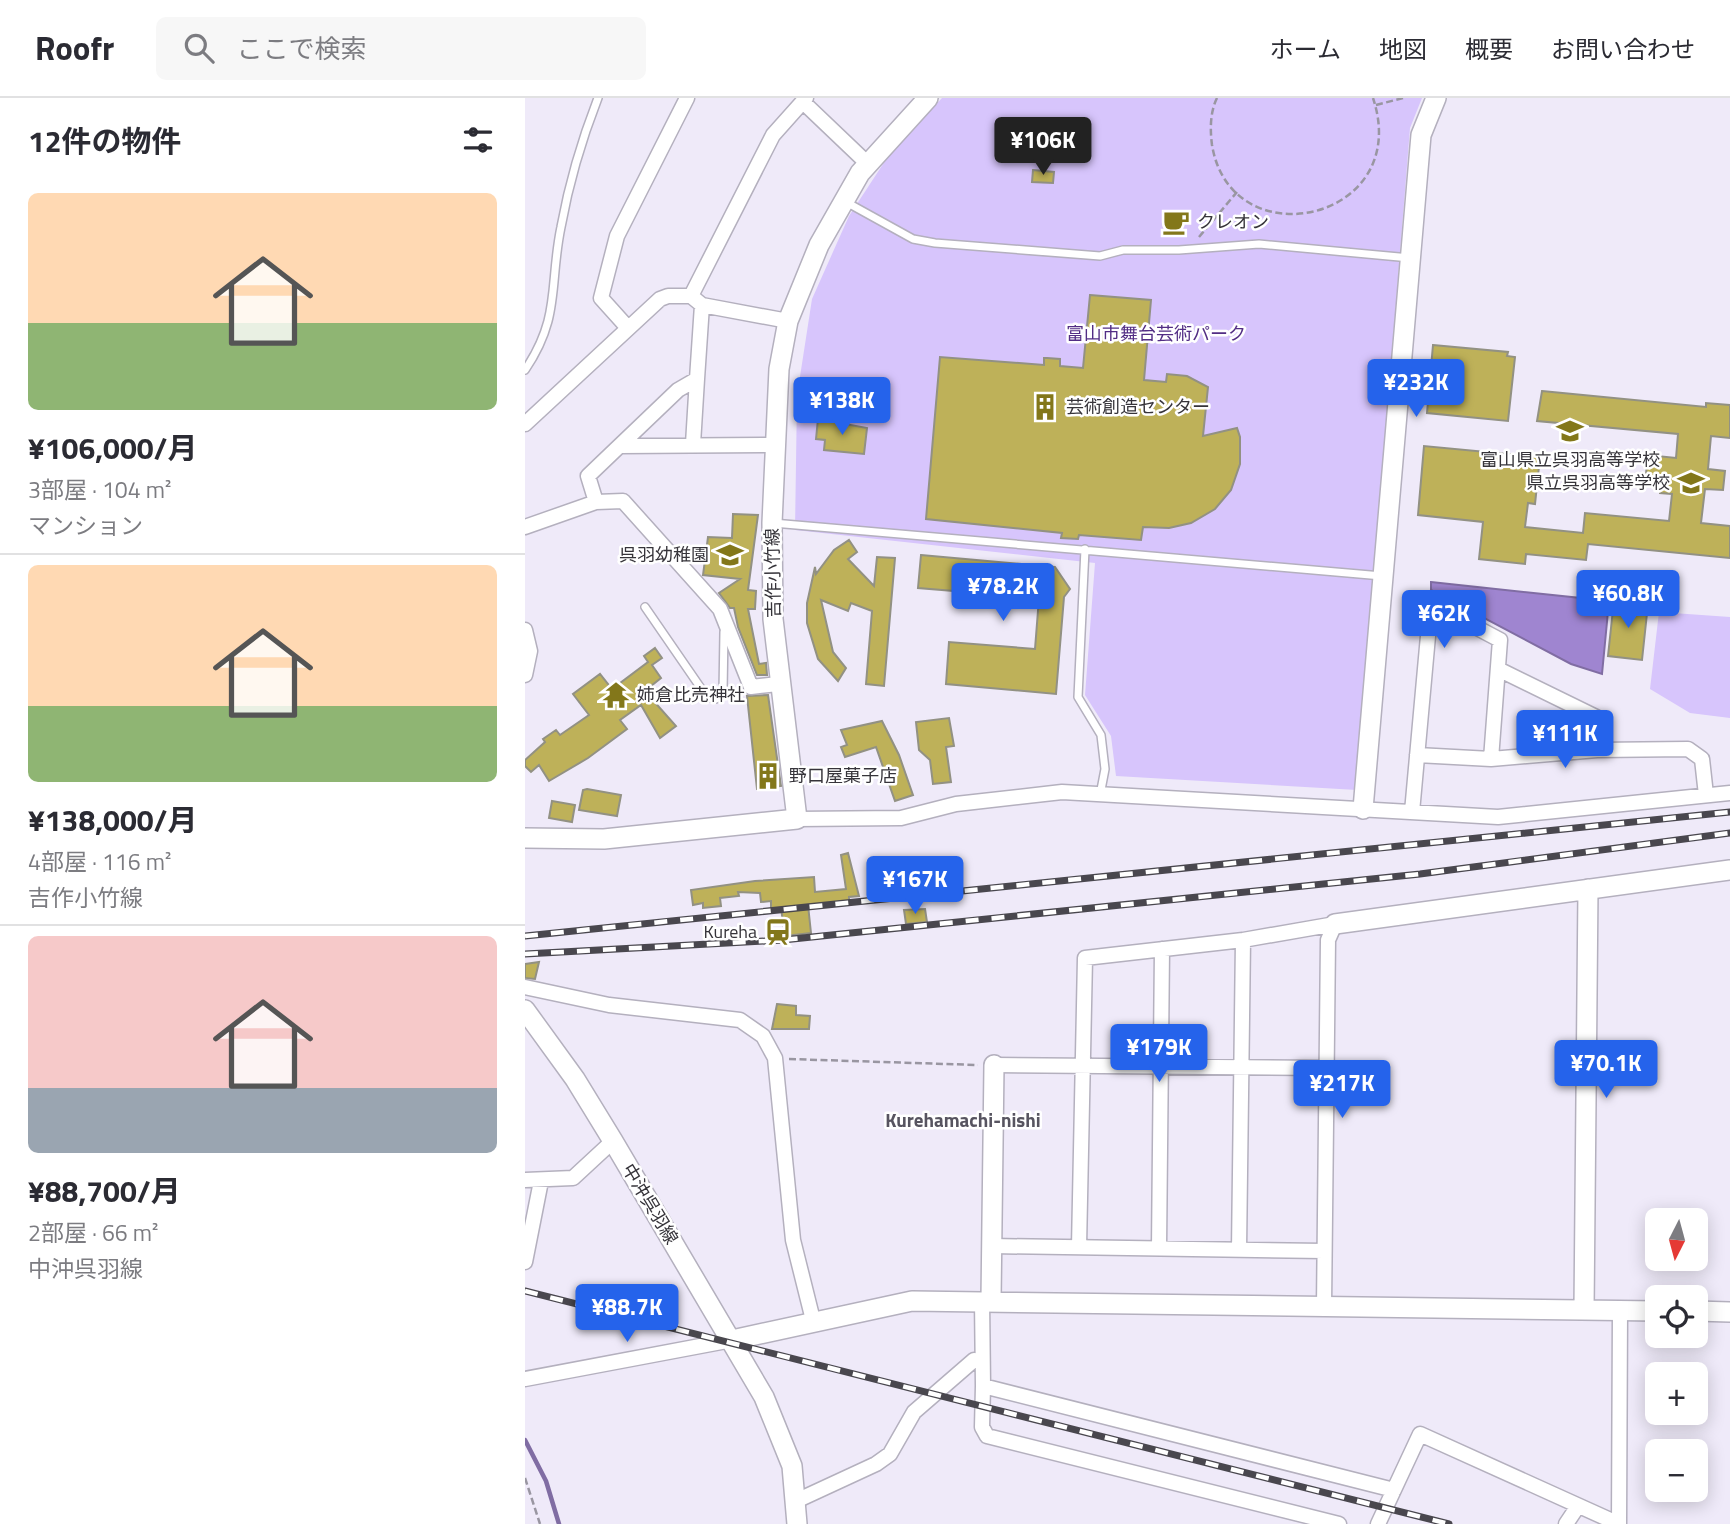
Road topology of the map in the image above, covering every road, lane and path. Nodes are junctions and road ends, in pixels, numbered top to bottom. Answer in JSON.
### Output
{"nodes":[{"id":1,"x":598,"y":98,"type":"edge"},
{"id":2,"x":687,"y":98,"type":"edge"},
{"id":3,"x":927,"y":98,"type":"edge"},
{"id":4,"x":1217,"y":98,"type":"edge"},
{"id":5,"x":1373,"y":98,"type":"edge"},
{"id":6,"x":1403,"y":98,"type":"edge"},
{"id":7,"x":1436,"y":98,"type":"edge"},
{"id":8,"x":805,"y":100,"type":"edge"},
{"id":9,"x":1376,"y":105,"type":"junction"},
{"id":10,"x":867,"y":164,"type":"junction"},
{"id":11,"x":1237,"y":192,"type":"junction"},
{"id":12,"x":843,"y":200,"type":"junction"},
{"id":13,"x":1188,"y":249,"type":"junction"},
{"id":14,"x":1411,"y":258,"type":"junction"},
{"id":15,"x":696,"y":301,"type":"junction"},
{"id":16,"x":788,"y":321,"type":"junction"},
{"id":17,"x":628,"y":328,"type":"junction"},
{"id":18,"x":525,"y":370,"type":"edge"},
{"id":19,"x":697,"y":379,"type":"junction"},
{"id":20,"x":525,"y":424,"type":"edge"},
{"id":21,"x":693,"y":444,"type":"junction"},
{"id":22,"x":776,"y":445,"type":"junction"},
{"id":23,"x":620,"y":446,"type":"junction"},
{"id":24,"x":596,"y":502,"type":"junction"},
{"id":25,"x":772,"y":523,"type":"junction"},
{"id":26,"x":525,"y":527,"type":"edge"},
{"id":27,"x":1085,"y":550,"type":"junction"},
{"id":28,"x":1382,"y":576,"type":"junction"},
{"id":29,"x":645,"y":607,"type":"dead end"},
{"id":30,"x":724,"y":624,"type":"junction"},
{"id":31,"x":525,"y":630,"type":"edge"},
{"id":32,"x":1498,"y":669,"type":"junction"},
{"id":33,"x":525,"y":675,"type":"edge"},
{"id":34,"x":778,"y":684,"type":"junction"},
{"id":35,"x":1597,"y":750,"type":"junction"},
{"id":36,"x":1417,"y":755,"type":"junction"},
{"id":37,"x":1491,"y":759,"type":"junction"},
{"id":38,"x":1730,"y":793,"type":"edge"},
{"id":39,"x":1706,"y":795,"type":"junction"},
{"id":40,"x":1100,"y":796,"type":"junction"},
{"id":41,"x":1363,"y":809,"type":"junction"},
{"id":42,"x":1412,"y":812,"type":"junction"},
{"id":43,"x":797,"y":819,"type":"junction"},
{"id":44,"x":525,"y":838,"type":"edge"},
{"id":45,"x":1730,"y":870,"type":"edge"},
{"id":46,"x":1588,"y":889,"type":"junction"},
{"id":47,"x":1335,"y":924,"type":"junction"},
{"id":48,"x":1243,"y":940,"type":"junction"},
{"id":49,"x":1162,"y":949,"type":"junction"},
{"id":50,"x":525,"y":987,"type":"edge"},
{"id":51,"x":525,"y":1010,"type":"edge"},
{"id":52,"x":775,"y":1058,"type":"junction"},
{"id":53,"x":994,"y":1065,"type":"junction"},
{"id":54,"x":1083,"y":1066,"type":"junction"},
{"id":55,"x":1163,"y":1066,"type":"junction"},
{"id":56,"x":1242,"y":1067,"type":"junction"},
{"id":57,"x":1325,"y":1068,"type":"junction"},
{"id":58,"x":613,"y":1141,"type":"junction"},
{"id":59,"x":525,"y":1180,"type":"edge"},
{"id":60,"x":541,"y":1181,"type":"junction"},
{"id":61,"x":992,"y":1246,"type":"junction"},
{"id":62,"x":1079,"y":1247,"type":"junction"},
{"id":63,"x":1159,"y":1248,"type":"junction"},
{"id":64,"x":1239,"y":1250,"type":"junction"},
{"id":65,"x":1324,"y":1251,"type":"junction"},
{"id":66,"x":525,"y":1262,"type":"edge"},
{"id":67,"x":987,"y":1300,"type":"junction"},
{"id":68,"x":1324,"y":1306,"type":"junction"},
{"id":69,"x":1584,"y":1310,"type":"junction"},
{"id":70,"x":1620,"y":1311,"type":"junction"},
{"id":71,"x":1645,"y":1311,"type":"edge"},
{"id":72,"x":1708,"y":1311,"type":"edge"},
{"id":73,"x":1730,"y":1311,"type":"edge"},
{"id":74,"x":813,"y":1320,"type":"junction"},
{"id":75,"x":732,"y":1340,"type":"junction"},
{"id":76,"x":974,"y":1360,"type":"dead end"},
{"id":77,"x":525,"y":1379,"type":"edge"},
{"id":78,"x":983,"y":1386,"type":"junction"},
{"id":79,"x":525,"y":1478,"type":"edge"},
{"id":80,"x":1394,"y":1490,"type":"junction"},
{"id":81,"x":796,"y":1501,"type":"junction"},
{"id":82,"x":1578,"y":1506,"type":"junction"},
{"id":83,"x":540,"y":1524,"type":"edge"},
{"id":84,"x":797,"y":1524,"type":"edge"},
{"id":85,"x":1339,"y":1524,"type":"edge"},
{"id":86,"x":1378,"y":1524,"type":"edge"},
{"id":87,"x":1566,"y":1524,"type":"edge"},
{"id":88,"x":1619,"y":1524,"type":"edge"}],
"edges":[{"from":1,"to":18,"type":"lane"},
{"from":2,"to":17,"type":"street"},
{"from":3,"to":10,"type":"street","name":"吉作小竹線"},
{"from":4,"to":11,"type":"path"},
{"from":5,"to":9,"type":"path"},
{"from":6,"to":9,"type":"path"},
{"from":7,"to":14,"type":"street"},
{"from":8,"to":10,"type":"street"},
{"from":8,"to":15,"type":"street"},
{"from":9,"to":11,"type":"path"},
{"from":10,"to":12,"type":"street","name":"吉作小竹線"},
{"from":11,"to":13,"type":"path"},
{"from":12,"to":13,"type":"lane"},
{"from":12,"to":16,"type":"street","name":"吉作小竹線"},
{"from":13,"to":14,"type":"lane"},
{"from":14,"to":28,"type":"street"},
{"from":15,"to":16,"type":"street"},
{"from":15,"to":17,"type":"street"},
{"from":15,"to":19,"type":"street"},
{"from":16,"to":22,"type":"street","name":"吉作小竹線"},
{"from":17,"to":20,"type":"street"},
{"from":19,"to":21,"type":"street"},
{"from":19,"to":23,"type":"street"},
{"from":21,"to":22,"type":"street"},
{"from":21,"to":23,"type":"street"},
{"from":22,"to":25,"type":"street","name":"吉作小竹線"},
{"from":23,"to":24,"type":"street"},
{"from":24,"to":26,"type":"street"},
{"from":24,"to":30,"type":"street"},
{"from":25,"to":27,"type":"lane"},
{"from":25,"to":34,"type":"street","name":"吉作小竹線"},
{"from":27,"to":28,"type":"lane"},
{"from":27,"to":40,"type":"lane"},
{"from":28,"to":41,"type":"street"},
{"from":29,"to":30,"type":"lane"},
{"from":30,"to":34,"type":"street"},
{"from":31,"to":33,"type":"street"},
{"from":32,"to":35,"type":"street"},
{"from":32,"to":36,"type":"street"},
{"from":32,"to":37,"type":"street"},
{"from":34,"to":43,"type":"street","name":"吉作小竹線"},
{"from":35,"to":37,"type":"street"},
{"from":35,"to":39,"type":"street"},
{"from":36,"to":37,"type":"street"},
{"from":36,"to":42,"type":"street"},
{"from":38,"to":39,"type":"street"},
{"from":39,"to":42,"type":"street"},
{"from":40,"to":41,"type":"street"},
{"from":40,"to":43,"type":"street"},
{"from":41,"to":42,"type":"street"},
{"from":43,"to":44,"type":"street"},
{"from":45,"to":46,"type":"street"},
{"from":46,"to":47,"type":"street"},
{"from":46,"to":69,"type":"street"},
{"from":47,"to":48,"type":"street"},
{"from":47,"to":57,"type":"street"},
{"from":48,"to":49,"type":"street"},
{"from":48,"to":56,"type":"street"},
{"from":49,"to":54,"type":"street"},
{"from":49,"to":55,"type":"street"},
{"from":50,"to":52,"type":"street"},
{"from":51,"to":58,"type":"street","name":"中沖呉羽線"},
{"from":52,"to":53,"type":"path"},
{"from":52,"to":74,"type":"street"},
{"from":53,"to":54,"type":"street"},
{"from":53,"to":61,"type":"street"},
{"from":54,"to":55,"type":"street"},
{"from":54,"to":62,"type":"street"},
{"from":55,"to":56,"type":"street"},
{"from":55,"to":63,"type":"street"},
{"from":56,"to":57,"type":"street"},
{"from":56,"to":64,"type":"street"},
{"from":57,"to":65,"type":"street"},
{"from":58,"to":60,"type":"street"},
{"from":58,"to":75,"type":"street","name":"中沖呉羽線"},
{"from":59,"to":60,"type":"street"},
{"from":60,"to":66,"type":"street"},
{"from":61,"to":62,"type":"street"},
{"from":61,"to":67,"type":"street"},
{"from":62,"to":63,"type":"street"},
{"from":63,"to":64,"type":"street"},
{"from":64,"to":65,"type":"street"},
{"from":65,"to":68,"type":"street"},
{"from":67,"to":68,"type":"street"},
{"from":67,"to":74,"type":"street"},
{"from":67,"to":78,"type":"street"},
{"from":68,"to":69,"type":"street"},
{"from":69,"to":70,"type":"street"},
{"from":70,"to":71,"type":"street"},
{"from":70,"to":88,"type":"street"},
{"from":72,"to":73,"type":"street"},
{"from":74,"to":75,"type":"street"},
{"from":75,"to":77,"type":"street"},
{"from":75,"to":81,"type":"street","name":"中沖呉羽線"},
{"from":76,"to":81,"type":"street"},
{"from":78,"to":80,"type":"street"},
{"from":78,"to":85,"type":"street"},
{"from":79,"to":83,"type":"path"},
{"from":80,"to":82,"type":"street"},
{"from":80,"to":86,"type":"street"},
{"from":81,"to":84,"type":"street","name":"中沖呉羽線"},
{"from":82,"to":87,"type":"street"},
{"from":82,"to":88,"type":"street"}]}
